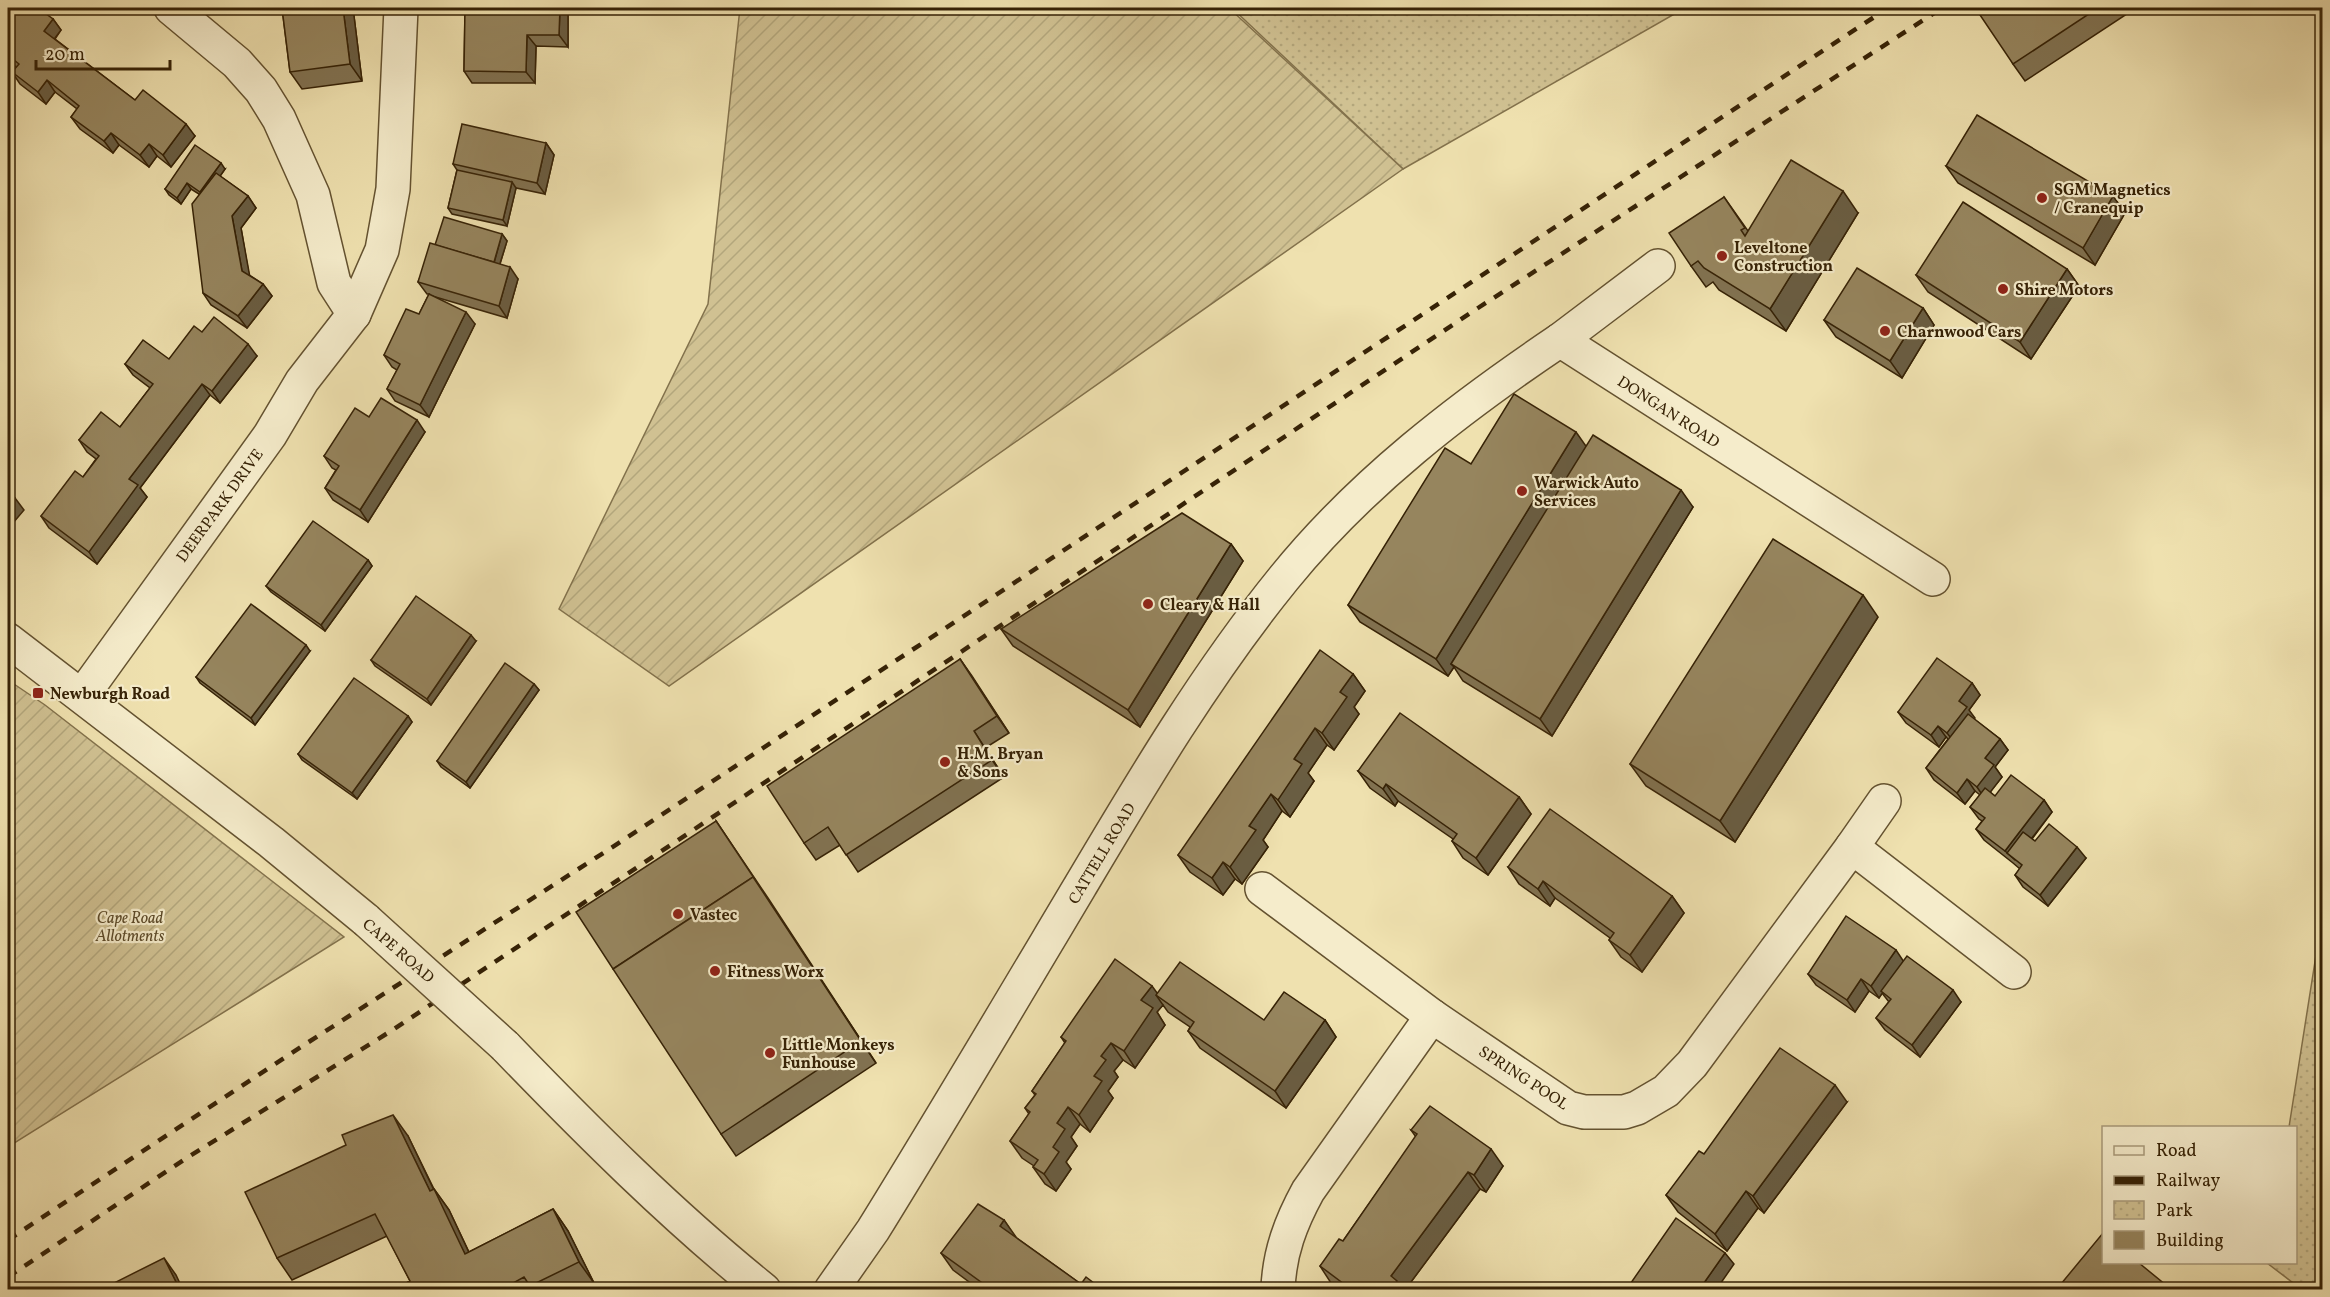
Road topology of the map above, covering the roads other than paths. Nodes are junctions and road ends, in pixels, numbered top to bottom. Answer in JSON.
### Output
{"nodes":[{"id":1,"x":171,"y":8,"type":"edge"},
{"id":2,"x":401,"y":8,"type":"edge"},
{"id":3,"x":1658,"y":266,"type":"dead end"},
{"id":4,"x":354,"y":314,"type":"junction"},
{"id":5,"x":1560,"y":340,"type":"junction"},
{"id":6,"x":1933,"y":579,"type":"dead end"},
{"id":7,"x":8,"y":640,"type":"edge"},
{"id":8,"x":82,"y":696,"type":"junction"},
{"id":9,"x":1884,"y":801,"type":"dead end"},
{"id":10,"x":1852,"y":847,"type":"junction"},
{"id":11,"x":1262,"y":889,"type":"dead end"},
{"id":12,"x":2014,"y":972,"type":"dead end"},
{"id":13,"x":1432,"y":1016,"type":"junction"},
{"id":14,"x":764,"y":1290,"type":"edge"},
{"id":15,"x":831,"y":1290,"type":"edge"},
{"id":16,"x":1278,"y":1290,"type":"edge"}],
"edges":[{"from":1,"to":4,"type":"street"},
{"from":2,"to":4,"type":"street","name":"DEERPARK DRIVE"},
{"from":3,"to":5,"type":"street"},
{"from":4,"to":8,"type":"street","name":"DEERPARK DRIVE"},
{"from":5,"to":6,"type":"street","name":"DONGAN ROAD"},
{"from":5,"to":15,"type":"street","name":"CATTELL ROAD"},
{"from":7,"to":8,"type":"street","name":"CAPE ROAD"},
{"from":8,"to":14,"type":"street","name":"CAPE ROAD","bridge":true},
{"from":9,"to":10,"type":"street","name":"SPRING POOL"},
{"from":10,"to":12,"type":"street"},
{"from":10,"to":13,"type":"street","name":"SPRING POOL"},
{"from":11,"to":13,"type":"street","name":"SPRING POOL"},
{"from":13,"to":16,"type":"street"}]}
